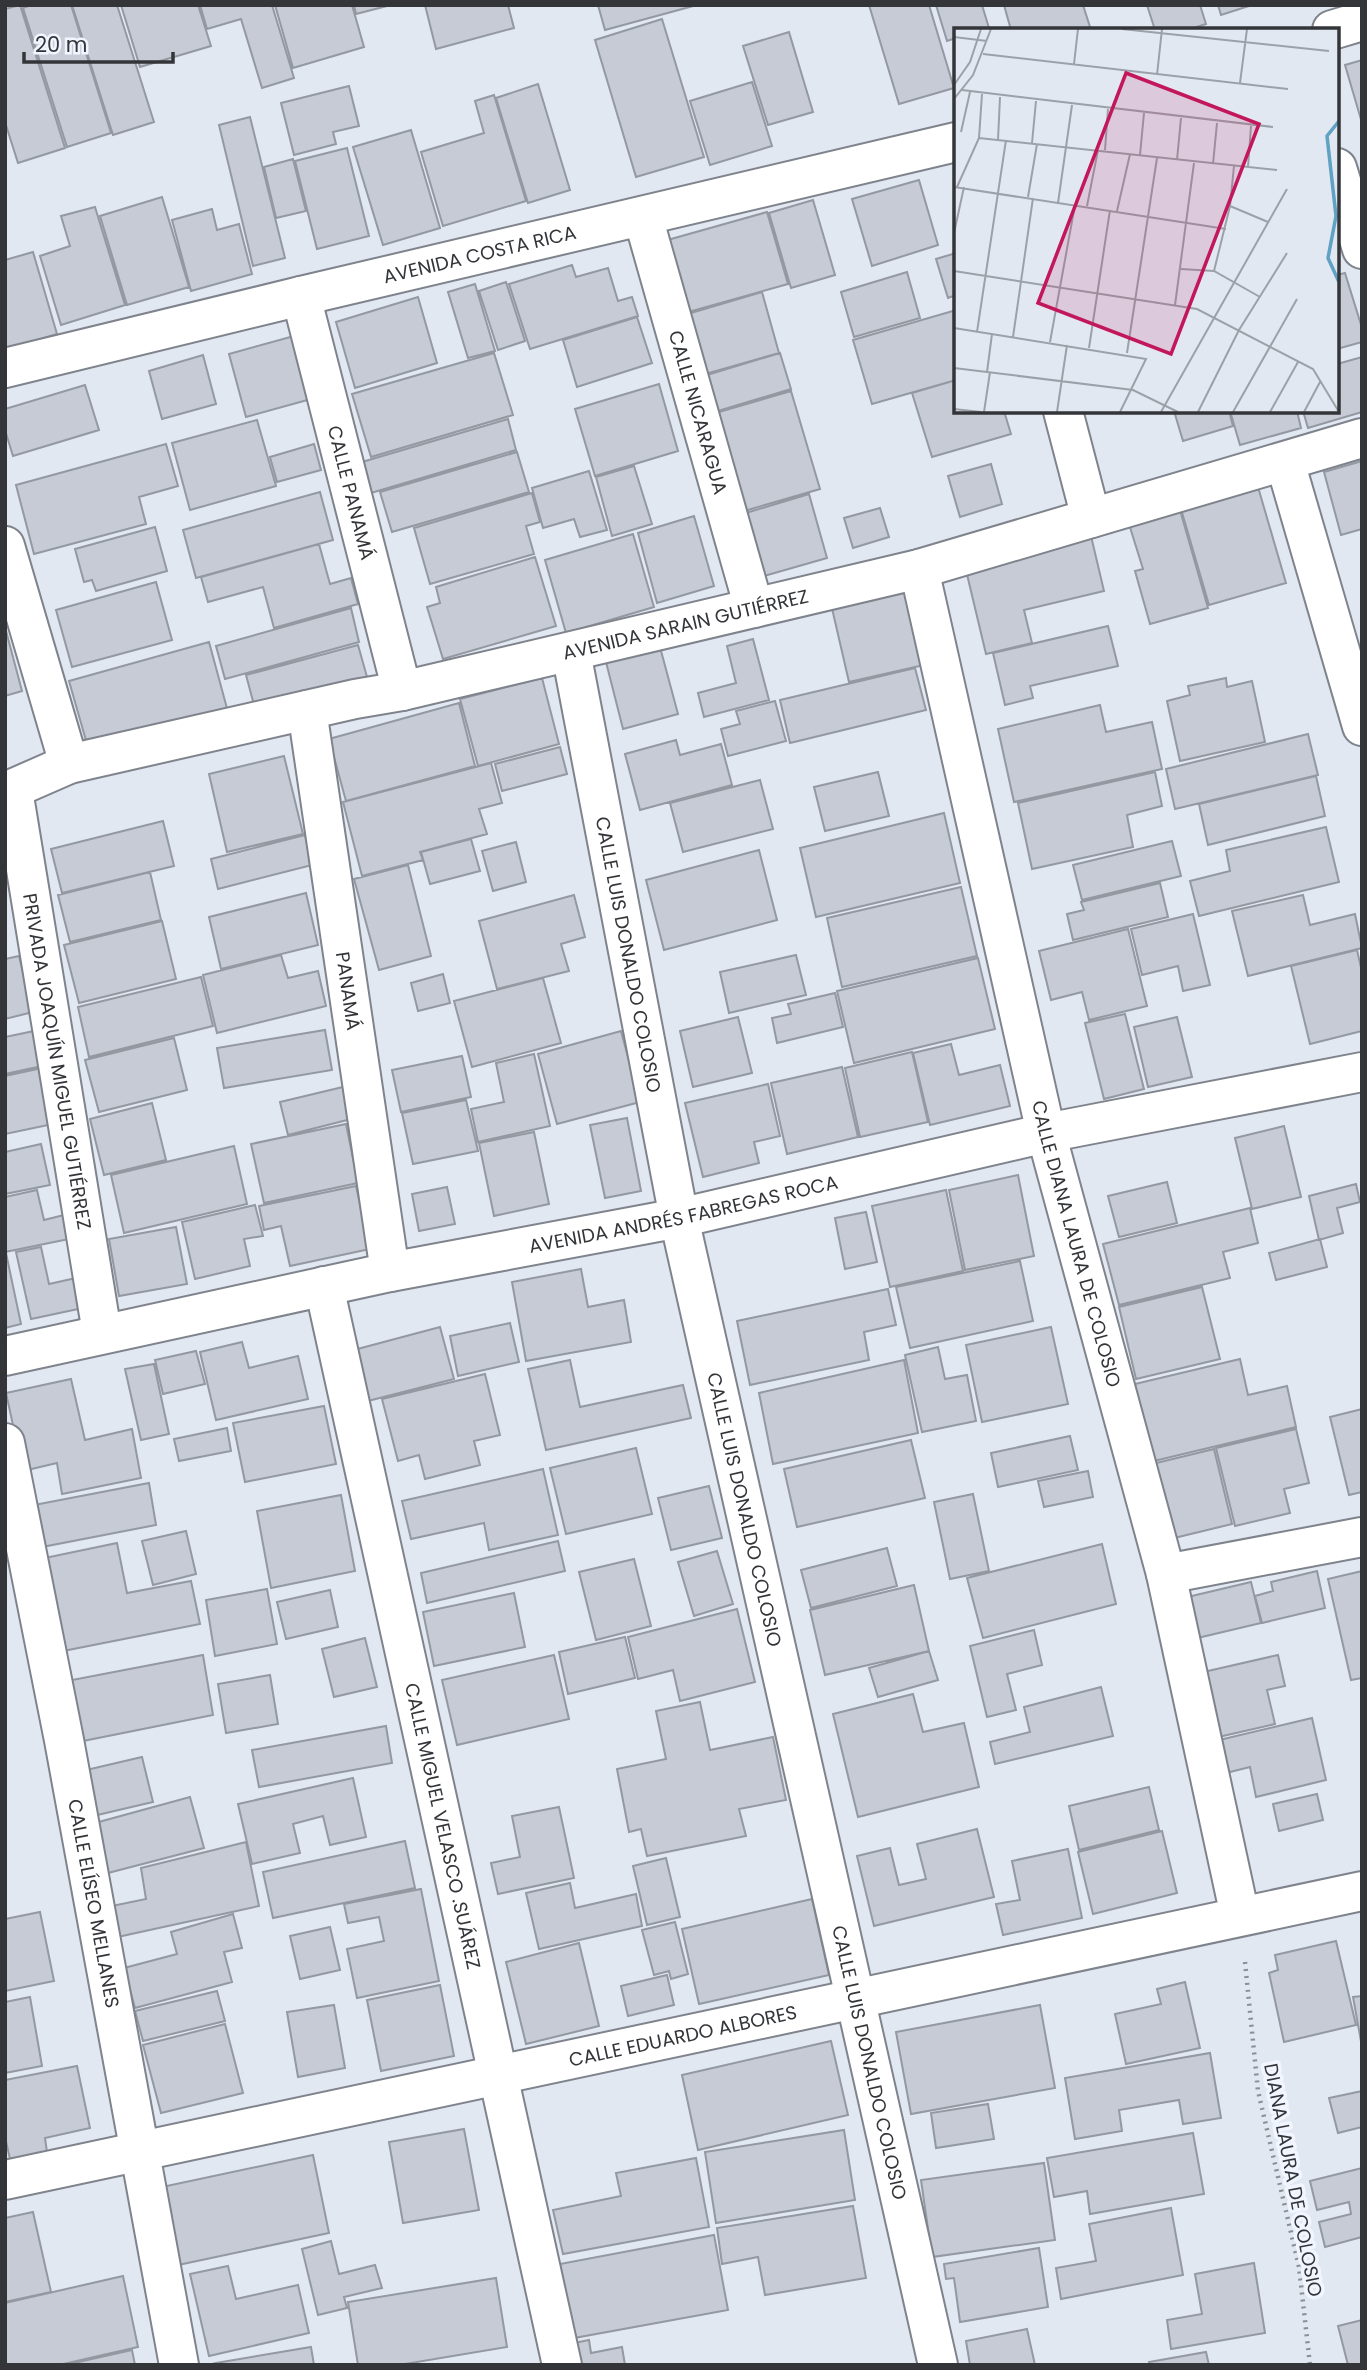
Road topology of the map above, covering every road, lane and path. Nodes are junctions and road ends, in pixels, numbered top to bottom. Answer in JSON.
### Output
{"nodes":[{"id":1,"x":1362,"y":21,"type":"edge"},
{"id":2,"x":1339,"y":28,"type":"edge"},
{"id":3,"x":954,"y":142,"type":"edge"},
{"id":4,"x":1339,"y":174,"type":"edge"},
{"id":5,"x":643,"y":217,"type":"junction"},
{"id":6,"x":1362,"y":249,"type":"edge"},
{"id":7,"x":301,"y":296,"type":"junction"},
{"id":8,"x":5,"y":368,"type":"edge"},
{"id":9,"x":1064,"y":413,"type":"edge"},
{"id":10,"x":1362,"y":438,"type":"edge"},
{"id":11,"x":1285,"y":462,"type":"junction"},
{"id":12,"x":1091,"y":518,"type":"junction"},
{"id":13,"x":5,"y":546,"type":"edge"},
{"id":14,"x":919,"y":569,"type":"junction"},
{"id":15,"x":754,"y":608,"type":"junction"},
{"id":16,"x":570,"y":652,"type":"junction"},
{"id":17,"x":402,"y":691,"type":"junction"},
{"id":18,"x":307,"y":710,"type":"junction"},
{"id":19,"x":1362,"y":726,"type":"edge"},
{"id":20,"x":69,"y":764,"type":"junction"},
{"id":21,"x":9,"y":791,"type":"edge"},
{"id":22,"x":1362,"y":1072,"type":"edge"},
{"id":23,"x":1046,"y":1133,"type":"junction"},
{"id":24,"x":678,"y":1218,"type":"junction"},
{"id":25,"x":390,"y":1272,"type":"junction"},
{"id":26,"x":324,"y":1286,"type":"junction"},
{"id":27,"x":102,"y":1333,"type":"junction"},
{"id":28,"x":5,"y":1356,"type":"edge"},
{"id":29,"x":5,"y":1443,"type":"edge"},
{"id":30,"x":1362,"y":1537,"type":"edge"},
{"id":31,"x":1167,"y":1574,"type":"junction"},
{"id":32,"x":1362,"y":1891,"type":"edge"},
{"id":33,"x":1240,"y":1916,"type":"junction"},
{"id":34,"x":855,"y":1998,"type":"junction"},
{"id":35,"x":498,"y":2076,"type":"junction"},
{"id":36,"x":138,"y":2151,"type":"junction"},
{"id":37,"x":5,"y":2179,"type":"edge"},
{"id":38,"x":179,"y":2365,"type":"edge"},
{"id":39,"x":562,"y":2365,"type":"edge"},
{"id":40,"x":938,"y":2365,"type":"edge"},
{"id":41,"x":1310,"y":2365,"type":"edge"}],
"edges":[{"from":1,"to":2,"type":"street"},
{"from":3,"to":5,"type":"street","name":"AVENIDA COSTA RICA"},
{"from":4,"to":6,"type":"street"},
{"from":5,"to":7,"type":"street","name":"AVENIDA COSTA RICA"},
{"from":5,"to":15,"type":"street","name":"CALLE NICARAGUA"},
{"from":7,"to":8,"type":"street","name":"AVENIDA COSTA RICA"},
{"from":7,"to":17,"type":"street","name":"CALLE PANAMÁ"},
{"from":9,"to":12,"type":"street"},
{"from":10,"to":11,"type":"street","name":"AVENIDA SARAIN GUTIÉRREZ"},
{"from":11,"to":12,"type":"street","name":"AVENIDA SARAIN GUTIÉRREZ"},
{"from":11,"to":19,"type":"street"},
{"from":12,"to":14,"type":"street","name":"AVENIDA SARAIN GUTIÉRREZ"},
{"from":13,"to":20,"type":"street"},
{"from":14,"to":15,"type":"street","name":"AVENIDA SARAIN GUTIÉRREZ"},
{"from":14,"to":23,"type":"street","name":"CALLE DIANA LAURA DE COLOSIO"},
{"from":15,"to":16,"type":"street","name":"AVENIDA SARAIN GUTIÉRREZ"},
{"from":16,"to":17,"type":"street","name":"AVENIDA SARAIN GUTIÉRREZ"},
{"from":16,"to":24,"type":"street","name":"CALLE LUIS DONALDO COLOSIO"},
{"from":17,"to":18,"type":"street","name":"AVENIDA SARAIN GUTIÉRREZ"},
{"from":18,"to":20,"type":"street","name":"AVENIDA SARAIN GUTIÉRREZ"},
{"from":18,"to":25,"type":"street","name":"PANAMÁ"},
{"from":20,"to":21,"type":"street","name":"AVENIDA SARAIN GUTIÉRREZ"},
{"from":21,"to":27,"type":"street","name":"PRIVADA JOAQUÍN MIGUEL GUTIÉRREZ"},
{"from":22,"to":23,"type":"street","name":"AVENIDA ANDRÉS FABREGAS ROCA"},
{"from":23,"to":24,"type":"street","name":"AVENIDA ANDRÉS FABREGAS ROCA"},
{"from":23,"to":31,"type":"street","name":"CALLE DIANA LAURA DE COLOSIO"},
{"from":24,"to":25,"type":"street","name":"AVENIDA ANDRÉS FABREGAS ROCA"},
{"from":24,"to":34,"type":"street","name":"CALLE LUIS DONALDO COLOSIO"},
{"from":25,"to":26,"type":"street","name":"AVENIDA ANDRÉS FABREGAS ROCA"},
{"from":26,"to":27,"type":"street","name":"AVENIDA ANDRÉS FABREGAS ROCA"},
{"from":26,"to":35,"type":"street","name":"CALLE MIGUEL VELASCO .SUÁREZ"},
{"from":27,"to":28,"type":"street","name":"AVENIDA ANDRÉS FABREGAS ROCA"},
{"from":29,"to":36,"type":"street","name":"CALLE ELÍSEO MELLANES"},
{"from":30,"to":31,"type":"street"},
{"from":31,"to":33,"type":"street","name":"CALLE DIANA LAURA DE COLOSIO"},
{"from":32,"to":33,"type":"street","name":"CALLE EDUARDO ALBORES"},
{"from":33,"to":34,"type":"street","name":"CALLE EDUARDO ALBORES"},
{"from":33,"to":41,"type":"path","name":"DIANA LAURA DE COLOSIO"},
{"from":34,"to":35,"type":"street","name":"CALLE EDUARDO ALBORES"},
{"from":34,"to":40,"type":"street","name":"CALLE LUIS DONALDO COLOSIO"},
{"from":35,"to":36,"type":"street","name":"CALLE EDUARDO ALBORES"},
{"from":35,"to":39,"type":"street","name":"CALLE MIGUEL VELASCO .SUÁREZ"},
{"from":36,"to":37,"type":"street","name":"CALLE EDUARDO ALBORES"},
{"from":36,"to":38,"type":"street","name":"CALLE ELÍSEO MELLANES"}]}
